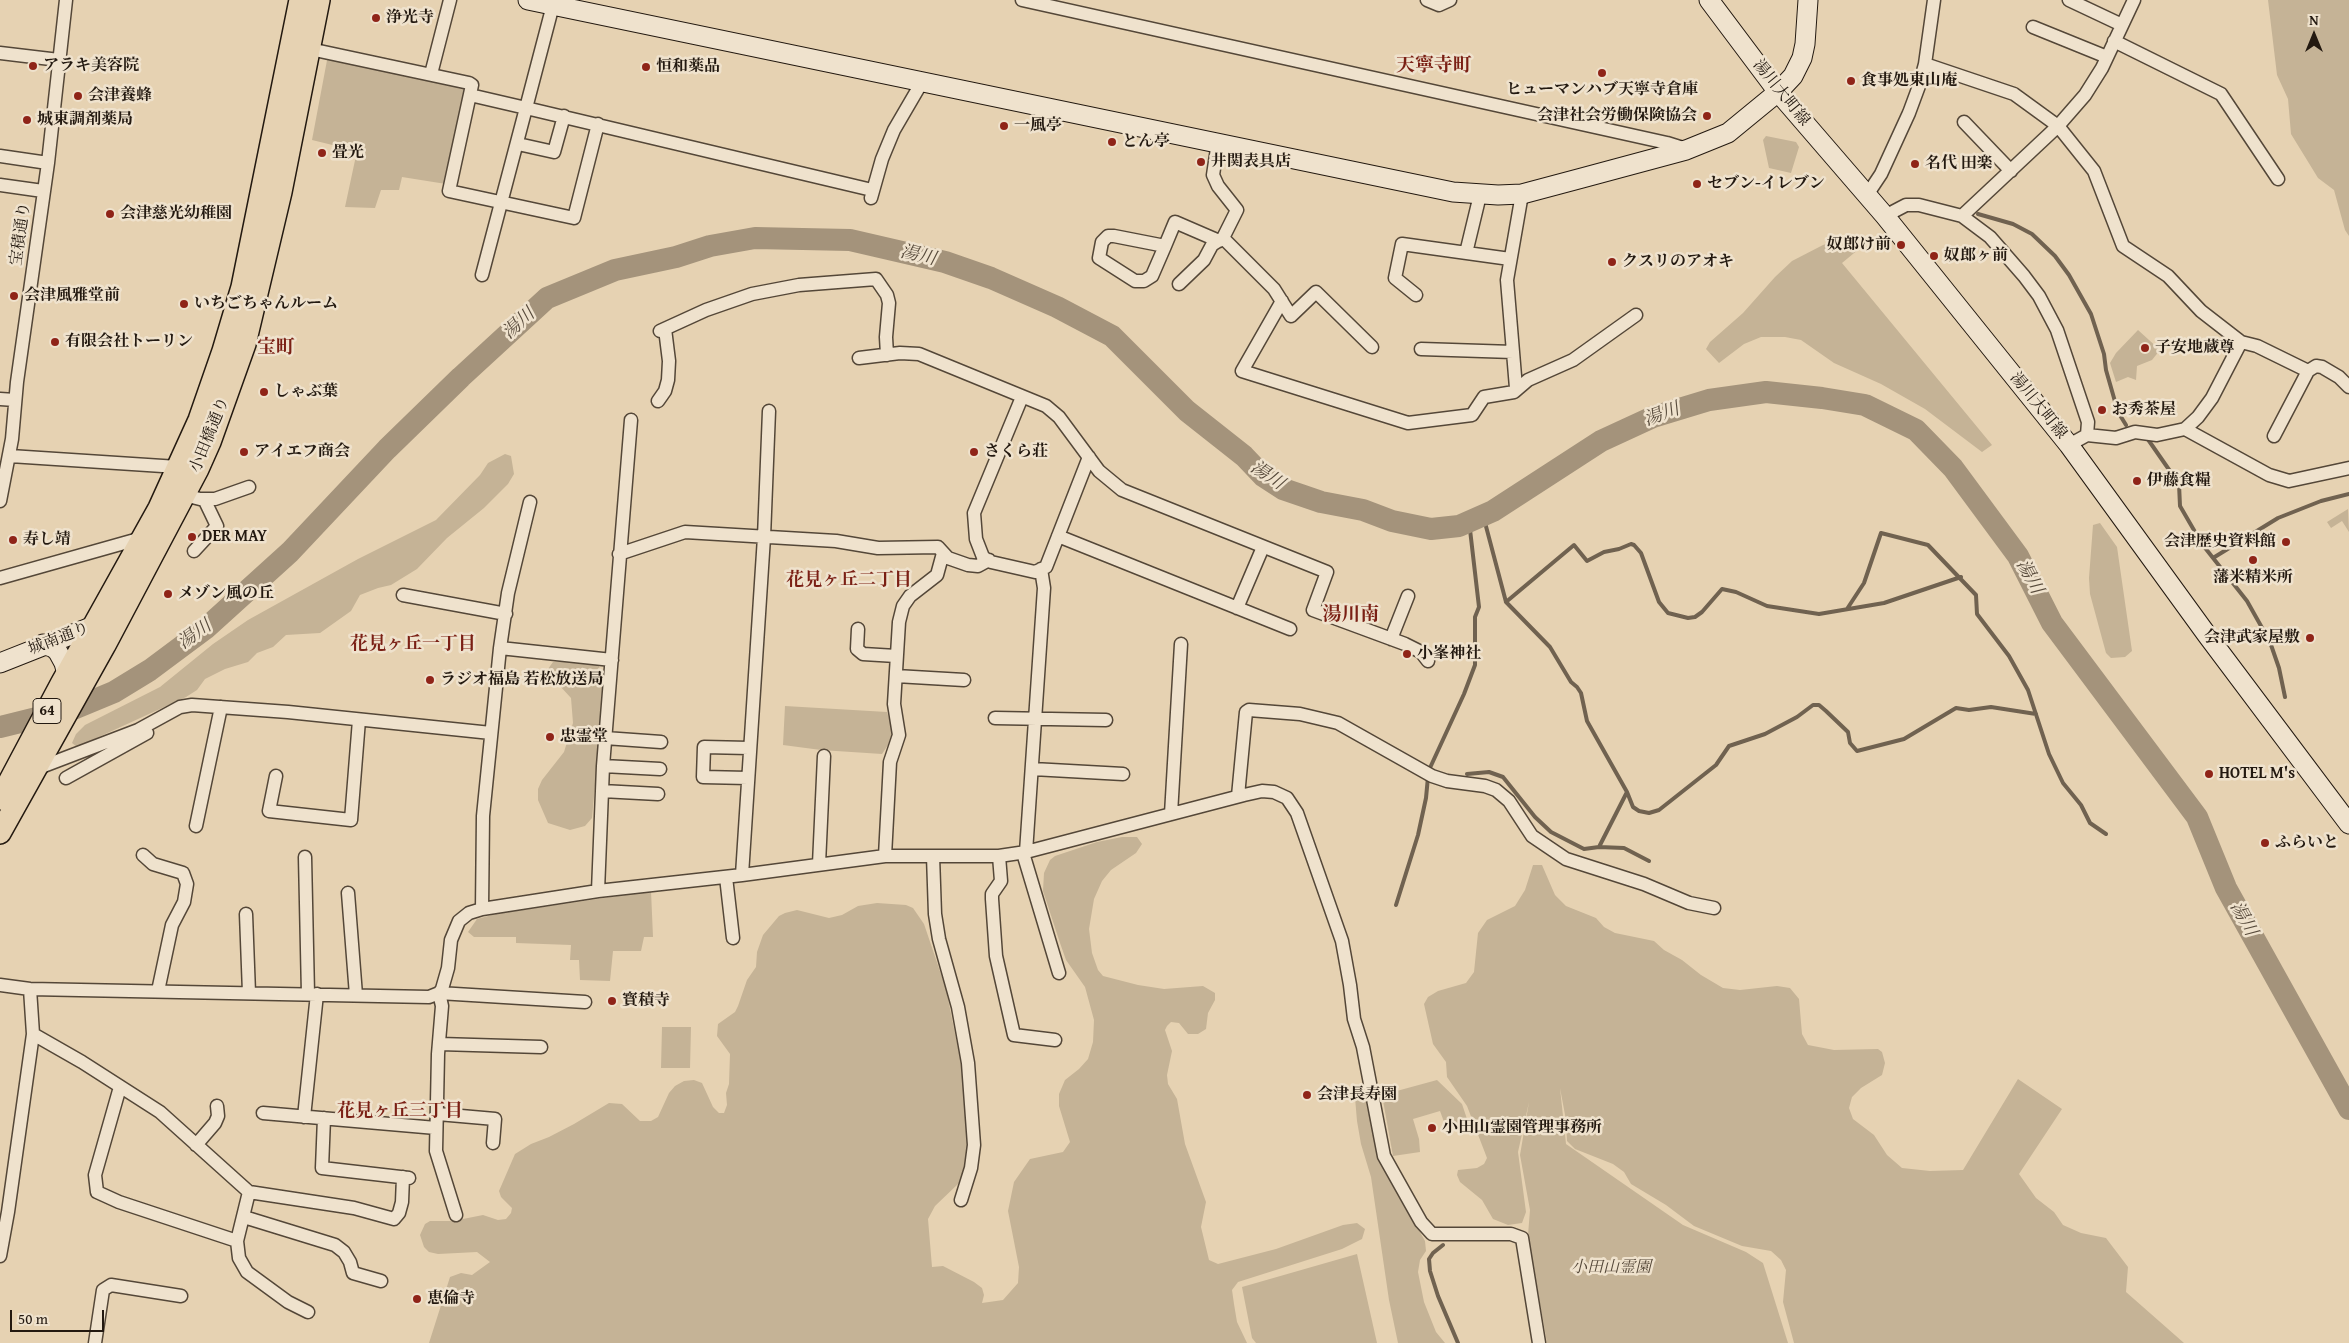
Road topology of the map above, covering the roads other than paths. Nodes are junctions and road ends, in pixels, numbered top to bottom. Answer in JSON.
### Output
{"nodes":[{"id":1,"x":66,"y":0,"type":"edge"},
{"id":2,"x":300,"y":0,"type":"edge"},
{"id":3,"x":319,"y":0,"type":"edge"},
{"id":4,"x":450,"y":0,"type":"edge"},
{"id":5,"x":528,"y":0,"type":"edge"},
{"id":6,"x":1022,"y":0,"type":"edge"},
{"id":7,"x":1427,"y":0,"type":"edge"},
{"id":8,"x":1450,"y":0,"type":"edge"},
{"id":9,"x":1710,"y":0,"type":"edge"},
{"id":10,"x":1808,"y":0,"type":"edge"},
{"id":11,"x":1934,"y":0,"type":"edge"},
{"id":12,"x":2069,"y":0,"type":"edge"},
{"id":13,"x":2134,"y":0,"type":"edge"},
{"id":14,"x":1058,"y":4,"type":"edge"},
{"id":15,"x":553,"y":5,"type":"junction"},
{"id":16,"x":2122,"y":25,"type":"junction"},
{"id":17,"x":2033,"y":27,"type":"dead end"},
{"id":18,"x":2114,"y":41,"type":"junction"},
{"id":19,"x":310,"y":49,"type":"junction"},
{"id":20,"x":0,"y":53,"type":"edge"},
{"id":21,"x":2107,"y":57,"type":"junction"},
{"id":22,"x":58,"y":60,"type":"junction"},
{"id":23,"x":1925,"y":64,"type":"junction"},
{"id":24,"x":431,"y":74,"type":"junction"},
{"id":25,"x":922,"y":82,"type":"junction"},
{"id":26,"x":1778,"y":92,"type":"junction"},
{"id":27,"x":470,"y":96,"type":"junction"},
{"id":28,"x":526,"y":108,"type":"junction"},
{"id":29,"x":564,"y":116,"type":"junction"},
{"id":30,"x":1964,"y":122,"type":"dead end"},
{"id":31,"x":598,"y":124,"type":"junction"},
{"id":32,"x":2058,"y":126,"type":"junction"},
{"id":33,"x":1218,"y":142,"type":"junction"},
{"id":34,"x":518,"y":144,"type":"junction"},
{"id":35,"x":1686,"y":150,"type":"junction"},
{"id":36,"x":0,"y":156,"type":"edge"},
{"id":37,"x":48,"y":163,"type":"junction"},
{"id":38,"x":2011,"y":171,"type":"junction"},
{"id":39,"x":2278,"y":179,"type":"dead end"},
{"id":40,"x":0,"y":185,"type":"edge"},
{"id":41,"x":43,"y":191,"type":"junction"},
{"id":42,"x":1522,"y":194,"type":"junction"},
{"id":43,"x":1480,"y":195,"type":"junction"},
{"id":44,"x":1867,"y":195,"type":"junction"},
{"id":45,"x":502,"y":202,"type":"junction"},
{"id":46,"x":1885,"y":216,"type":"junction"},
{"id":47,"x":1962,"y":216,"type":"junction"},
{"id":48,"x":1221,"y":240,"type":"junction"},
{"id":49,"x":1165,"y":246,"type":"junction"},
{"id":50,"x":1466,"y":253,"type":"junction"},
{"id":51,"x":1510,"y":259,"type":"junction"},
{"id":52,"x":482,"y":275,"type":"dead end"},
{"id":53,"x":1179,"y":284,"type":"dead end"},
{"id":54,"x":1416,"y":295,"type":"dead end"},
{"id":55,"x":1282,"y":301,"type":"junction"},
{"id":56,"x":1636,"y":315,"type":"dead end"},
{"id":57,"x":2241,"y":342,"type":"junction"},
{"id":58,"x":1372,"y":347,"type":"dead end"},
{"id":59,"x":1422,"y":349,"type":"dead end"},
{"id":60,"x":1513,"y":352,"type":"junction"},
{"id":61,"x":887,"y":355,"type":"junction"},
{"id":62,"x":859,"y":358,"type":"dead end"},
{"id":63,"x":2308,"y":371,"type":"junction"},
{"id":64,"x":2349,"y":387,"type":"edge"},
{"id":65,"x":1516,"y":388,"type":"junction"},
{"id":66,"x":1022,"y":397,"type":"junction"},
{"id":67,"x":0,"y":399,"type":"edge"},
{"id":68,"x":15,"y":400,"type":"junction"},
{"id":69,"x":658,"y":401,"type":"dead end"},
{"id":70,"x":769,"y":411,"type":"dead end"},
{"id":71,"x":631,"y":420,"type":"dead end"},
{"id":72,"x":2185,"y":429,"type":"junction"},
{"id":73,"x":2086,"y":435,"type":"junction"},
{"id":74,"x":2274,"y":436,"type":"dead end"},
{"id":75,"x":2069,"y":445,"type":"junction"},
{"id":76,"x":10,"y":456,"type":"junction"},
{"id":77,"x":1089,"y":457,"type":"junction"},
{"id":78,"x":178,"y":467,"type":"junction"},
{"id":79,"x":2349,"y":468,"type":"edge"},
{"id":80,"x":249,"y":487,"type":"dead end"},
{"id":81,"x":194,"y":497,"type":"junction"},
{"id":82,"x":0,"y":501,"type":"edge"},
{"id":83,"x":530,"y":502,"type":"dead end"},
{"id":84,"x":1058,"y":536,"type":"junction"},
{"id":85,"x":764,"y":537,"type":"junction"},
{"id":86,"x":142,"y":538,"type":"junction"},
{"id":87,"x":1263,"y":547,"type":"junction"},
{"id":88,"x":194,"y":551,"type":"dead end"},
{"id":89,"x":944,"y":553,"type":"junction"},
{"id":90,"x":619,"y":554,"type":"junction"},
{"id":91,"x":988,"y":560,"type":"junction"},
{"id":92,"x":1041,"y":569,"type":"junction"},
{"id":93,"x":0,"y":578,"type":"edge"},
{"id":94,"x":403,"y":595,"type":"dead end"},
{"id":95,"x":1408,"y":596,"type":"dead end"},
{"id":96,"x":1237,"y":608,"type":"junction"},
{"id":97,"x":506,"y":614,"type":"junction"},
{"id":98,"x":119,"y":618,"type":"junction"},
{"id":99,"x":94,"y":625,"type":"junction"},
{"id":100,"x":858,"y":629,"type":"dead end"},
{"id":101,"x":1290,"y":629,"type":"dead end"},
{"id":102,"x":1391,"y":639,"type":"junction"},
{"id":103,"x":43,"y":644,"type":"junction"},
{"id":104,"x":1181,"y":644,"type":"dead end"},
{"id":105,"x":500,"y":648,"type":"junction"},
{"id":106,"x":896,"y":656,"type":"junction"},
{"id":107,"x":612,"y":660,"type":"junction"},
{"id":108,"x":1428,"y":661,"type":"dead end"},
{"id":109,"x":0,"y":663,"type":"edge"},
{"id":110,"x":66,"y":674,"type":"junction"},
{"id":111,"x":896,"y":676,"type":"junction"},
{"id":112,"x":964,"y":680,"type":"dead end"},
{"id":113,"x":188,"y":706,"type":"junction"},
{"id":114,"x":221,"y":707,"type":"junction"},
{"id":115,"x":995,"y":718,"type":"dead end"},
{"id":116,"x":1036,"y":719,"type":"junction"},
{"id":117,"x":359,"y":720,"type":"junction"},
{"id":118,"x":1106,"y":720,"type":"dead end"},
{"id":119,"x":491,"y":734,"type":"junction"},
{"id":120,"x":605,"y":738,"type":"junction"},
{"id":121,"x":662,"y":742,"type":"dead end"},
{"id":122,"x":749,"y":748,"type":"junction"},
{"id":123,"x":824,"y":756,"type":"dead end"},
{"id":124,"x":38,"y":766,"type":"junction"},
{"id":125,"x":603,"y":766,"type":"junction"},
{"id":126,"x":660,"y":769,"type":"dead end"},
{"id":127,"x":1033,"y":769,"type":"junction"},
{"id":128,"x":1123,"y":774,"type":"dead end"},
{"id":129,"x":276,"y":776,"type":"dead end"},
{"id":130,"x":66,"y":778,"type":"dead end"},
{"id":131,"x":748,"y":778,"type":"junction"},
{"id":132,"x":602,"y":792,"type":"junction"},
{"id":133,"x":658,"y":794,"type":"dead end"},
{"id":134,"x":1238,"y":796,"type":"junction"},
{"id":135,"x":0,"y":799,"type":"edge"},
{"id":136,"x":1170,"y":814,"type":"junction"},
{"id":137,"x":2349,"y":824,"type":"edge"},
{"id":138,"x":196,"y":826,"type":"dead end"},
{"id":139,"x":0,"y":833,"type":"edge"},
{"id":140,"x":1025,"y":852,"type":"junction"},
{"id":141,"x":143,"y":855,"type":"dead end"},
{"id":142,"x":885,"y":856,"type":"junction"},
{"id":143,"x":933,"y":856,"type":"junction"},
{"id":144,"x":999,"y":856,"type":"junction"},
{"id":145,"x":306,"y":857,"type":"dead end"},
{"id":146,"x":819,"y":864,"type":"junction"},
{"id":147,"x":742,"y":875,"type":"junction"},
{"id":148,"x":726,"y":877,"type":"junction"},
{"id":149,"x":598,"y":891,"type":"junction"},
{"id":150,"x":348,"y":893,"type":"dead end"},
{"id":151,"x":482,"y":908,"type":"junction"},
{"id":152,"x":1714,"y":908,"type":"dead end"},
{"id":153,"x":246,"y":914,"type":"dead end"},
{"id":154,"x":733,"y":938,"type":"dead end"},
{"id":155,"x":1059,"y":973,"type":"dead end"},
{"id":156,"x":0,"y":985,"type":"edge"},
{"id":157,"x":30,"y":989,"type":"junction"},
{"id":158,"x":158,"y":991,"type":"junction"},
{"id":159,"x":248,"y":993,"type":"junction"},
{"id":160,"x":439,"y":993,"type":"junction"},
{"id":161,"x":312,"y":994,"type":"junction"},
{"id":162,"x":356,"y":995,"type":"junction"},
{"id":163,"x":585,"y":1002,"type":"dead end"},
{"id":164,"x":33,"y":1034,"type":"junction"},
{"id":165,"x":1055,"y":1040,"type":"dead end"},
{"id":166,"x":440,"y":1044,"type":"junction"},
{"id":167,"x":541,"y":1047,"type":"dead end"},
{"id":168,"x":120,"y":1087,"type":"junction"},
{"id":169,"x":217,"y":1106,"type":"dead end"},
{"id":170,"x":263,"y":1113,"type":"dead end"},
{"id":171,"x":438,"y":1114,"type":"junction"},
{"id":172,"x":304,"y":1117,"type":"junction"},
{"id":173,"x":324,"y":1118,"type":"junction"},
{"id":174,"x":436,"y":1128,"type":"junction"},
{"id":175,"x":494,"y":1143,"type":"dead end"},
{"id":176,"x":196,"y":1145,"type":"junction"},
{"id":177,"x":248,"y":1192,"type":"junction"},
{"id":178,"x":961,"y":1200,"type":"dead end"},
{"id":179,"x":456,"y":1215,"type":"dead end"},
{"id":180,"x":244,"y":1217,"type":"junction"},
{"id":181,"x":237,"y":1241,"type":"junction"},
{"id":182,"x":0,"y":1256,"type":"edge"},
{"id":183,"x":381,"y":1281,"type":"dead end"},
{"id":184,"x":181,"y":1296,"type":"dead end"},
{"id":185,"x":308,"y":1312,"type":"dead end"},
{"id":186,"x":95,"y":1343,"type":"edge"},
{"id":187,"x":1539,"y":1343,"type":"edge"}],
"edges":[{"from":1,"to":22,"type":"street","name":"宝積通り"},
{"from":2,"to":78,"type":"main road","name":"小田橋通り","number":"64"},
{"from":3,"to":19,"type":"main road","name":"小田橋通り","number":"64"},
{"from":4,"to":24,"type":"street"},
{"from":5,"to":15,"type":"street"},
{"from":6,"to":14,"type":"street"},
{"from":7,"to":8,"type":"street"},
{"from":9,"to":26,"type":"street","name":"湯川大町線"},
{"from":10,"to":26,"type":"street"},
{"from":11,"to":23,"type":"street"},
{"from":12,"to":16,"type":"street"},
{"from":13,"to":16,"type":"street"},
{"from":14,"to":35,"type":"street"},
{"from":15,"to":25,"type":"street"},
{"from":15,"to":28,"type":"street"},
{"from":16,"to":18,"type":"street"},
{"from":17,"to":21,"type":"street"},
{"from":18,"to":21,"type":"street"},
{"from":18,"to":39,"type":"street"},
{"from":19,"to":24,"type":"street"},
{"from":19,"to":81,"type":"main road","name":"小田橋通り","number":"64"},
{"from":20,"to":22,"type":"street"},
{"from":21,"to":32,"type":"street"},
{"from":22,"to":37,"type":"street","name":"宝積通り"},
{"from":23,"to":32,"type":"street"},
{"from":23,"to":44,"type":"street"},
{"from":24,"to":27,"type":"street"},
{"from":25,"to":31,"type":"street"},
{"from":25,"to":33,"type":"street"},
{"from":26,"to":35,"type":"street"},
{"from":26,"to":44,"type":"street","name":"湯川大町線"},
{"from":27,"to":28,"type":"street"},
{"from":27,"to":45,"type":"street"},
{"from":28,"to":29,"type":"street"},
{"from":28,"to":34,"type":"street"},
{"from":29,"to":31,"type":"street"},
{"from":29,"to":34,"type":"street"},
{"from":30,"to":38,"type":"street"},
{"from":31,"to":45,"type":"street"},
{"from":32,"to":38,"type":"street"},
{"from":32,"to":57,"type":"street"},
{"from":33,"to":43,"type":"street"},
{"from":33,"to":48,"type":"street"},
{"from":34,"to":45,"type":"street"},
{"from":35,"to":42,"type":"street"},
{"from":36,"to":37,"type":"street"},
{"from":37,"to":41,"type":"street","name":"宝積通り"},
{"from":38,"to":47,"type":"street"},
{"from":40,"to":41,"type":"street"},
{"from":41,"to":68,"type":"street","name":"宝積通り"},
{"from":42,"to":43,"type":"street"},
{"from":42,"to":51,"type":"street"},
{"from":43,"to":50,"type":"street"},
{"from":44,"to":46,"type":"street","name":"湯川大町線"},
{"from":45,"to":52,"type":"street"},
{"from":46,"to":47,"type":"street"},
{"from":46,"to":75,"type":"street","name":"湯川大町線"},
{"from":47,"to":73,"type":"street"},
{"from":48,"to":49,"type":"street"},
{"from":48,"to":53,"type":"street"},
{"from":48,"to":55,"type":"street"},
{"from":49,"to":49,"type":"street"},
{"from":50,"to":51,"type":"street"},
{"from":50,"to":54,"type":"street"},
{"from":51,"to":60,"type":"street"},
{"from":55,"to":58,"type":"street"},
{"from":55,"to":65,"type":"street"},
{"from":56,"to":65,"type":"street"},
{"from":57,"to":63,"type":"street"},
{"from":57,"to":72,"type":"street"},
{"from":59,"to":60,"type":"street"},
{"from":60,"to":65,"type":"street"},
{"from":61,"to":62,"type":"street"},
{"from":61,"to":66,"type":"street"},
{"from":61,"to":69,"type":"street"},
{"from":63,"to":64,"type":"street"},
{"from":63,"to":74,"type":"street"},
{"from":66,"to":77,"type":"street"},
{"from":66,"to":91,"type":"street"},
{"from":67,"to":68,"type":"street"},
{"from":68,"to":76,"type":"street","name":"宝積通り"},
{"from":70,"to":85,"type":"street"},
{"from":71,"to":90,"type":"street"},
{"from":72,"to":73,"type":"street"},
{"from":72,"to":79,"type":"street"},
{"from":73,"to":75,"type":"street"},
{"from":75,"to":137,"type":"street","name":"湯川大町線"},
{"from":76,"to":78,"type":"street"},
{"from":76,"to":82,"type":"street","name":"宝積通り"},
{"from":77,"to":84,"type":"street"},
{"from":77,"to":87,"type":"street"},
{"from":78,"to":86,"type":"main road","name":"小田橋通り","number":"64"},
{"from":80,"to":81,"type":"street"},
{"from":81,"to":88,"type":"street"},
{"from":81,"to":98,"type":"main road","name":"小田橋通り","number":"64"},
{"from":83,"to":97,"type":"street"},
{"from":84,"to":92,"type":"street"},
{"from":84,"to":96,"type":"street"},
{"from":85,"to":89,"type":"street"},
{"from":85,"to":90,"type":"street"},
{"from":85,"to":122,"type":"street"},
{"from":86,"to":93,"type":"street"},
{"from":86,"to":99,"type":"main road","name":"小田橋通り","number":"64"},
{"from":87,"to":96,"type":"street"},
{"from":87,"to":102,"type":"street"},
{"from":89,"to":91,"type":"street"},
{"from":89,"to":106,"type":"street"},
{"from":90,"to":107,"type":"street"},
{"from":91,"to":92,"type":"street"},
{"from":92,"to":116,"type":"street"},
{"from":94,"to":97,"type":"street"},
{"from":95,"to":102,"type":"street"},
{"from":96,"to":101,"type":"street"},
{"from":97,"to":105,"type":"street"},
{"from":98,"to":99,"type":"street","name":"城南通り"},
{"from":98,"to":124,"type":"main road","name":"小田橋通り","number":"64"},
{"from":99,"to":103,"type":"street","name":"城南通り"},
{"from":99,"to":110,"type":"main road","name":"小田橋通り","number":"64"},
{"from":100,"to":106,"type":"street"},
{"from":102,"to":108,"type":"street"},
{"from":103,"to":109,"type":"street","name":"城南通り"},
{"from":103,"to":110,"type":"street"},
{"from":104,"to":136,"type":"street"},
{"from":105,"to":107,"type":"street"},
{"from":105,"to":119,"type":"street"},
{"from":106,"to":111,"type":"street"},
{"from":107,"to":120,"type":"street"},
{"from":110,"to":135,"type":"main road","name":"小田橋通り","number":"64"},
{"from":111,"to":112,"type":"street"},
{"from":111,"to":142,"type":"street"},
{"from":113,"to":114,"type":"street"},
{"from":113,"to":124,"type":"street"},
{"from":113,"to":130,"type":"street"},
{"from":114,"to":117,"type":"street"},
{"from":114,"to":138,"type":"street"},
{"from":115,"to":116,"type":"street"},
{"from":116,"to":118,"type":"street"},
{"from":116,"to":127,"type":"street"},
{"from":117,"to":119,"type":"street"},
{"from":117,"to":129,"type":"street"},
{"from":119,"to":151,"type":"street"},
{"from":120,"to":121,"type":"street"},
{"from":120,"to":125,"type":"street"},
{"from":122,"to":131,"type":"street"},
{"from":122,"to":131,"type":"street"},
{"from":123,"to":146,"type":"street"},
{"from":124,"to":139,"type":"main road","name":"小田橋通り","number":"64"},
{"from":125,"to":126,"type":"street"},
{"from":125,"to":132,"type":"street"},
{"from":127,"to":128,"type":"street"},
{"from":127,"to":140,"type":"street"},
{"from":131,"to":147,"type":"street"},
{"from":132,"to":133,"type":"street"},
{"from":132,"to":149,"type":"street"},
{"from":134,"to":136,"type":"street"},
{"from":134,"to":152,"type":"street"},
{"from":134,"to":187,"type":"street"},
{"from":136,"to":140,"type":"street"},
{"from":140,"to":144,"type":"street"},
{"from":140,"to":155,"type":"street"},
{"from":141,"to":158,"type":"street"},
{"from":142,"to":143,"type":"street"},
{"from":142,"to":146,"type":"street"},
{"from":143,"to":144,"type":"street"},
{"from":143,"to":178,"type":"street"},
{"from":144,"to":165,"type":"street"},
{"from":145,"to":161,"type":"street"},
{"from":146,"to":147,"type":"street"},
{"from":147,"to":148,"type":"street"},
{"from":148,"to":149,"type":"street"},
{"from":148,"to":154,"type":"street"},
{"from":149,"to":151,"type":"street"},
{"from":150,"to":162,"type":"street"},
{"from":151,"to":160,"type":"street"},
{"from":153,"to":159,"type":"street"},
{"from":156,"to":157,"type":"street"},
{"from":157,"to":158,"type":"street"},
{"from":157,"to":164,"type":"street"},
{"from":158,"to":159,"type":"street"},
{"from":159,"to":161,"type":"street"},
{"from":160,"to":162,"type":"street"},
{"from":160,"to":163,"type":"street"},
{"from":160,"to":166,"type":"street"},
{"from":161,"to":162,"type":"street"},
{"from":161,"to":172,"type":"street"},
{"from":164,"to":168,"type":"street"},
{"from":164,"to":182,"type":"street"},
{"from":166,"to":167,"type":"street"},
{"from":166,"to":171,"type":"street"},
{"from":168,"to":176,"type":"street"},
{"from":168,"to":181,"type":"street"},
{"from":169,"to":176,"type":"street"},
{"from":170,"to":172,"type":"street"},
{"from":171,"to":174,"type":"street"},
{"from":171,"to":175,"type":"street"},
{"from":172,"to":173,"type":"street"},
{"from":173,"to":174,"type":"street"},
{"from":173,"to":177,"type":"street"},
{"from":174,"to":179,"type":"street"},
{"from":176,"to":177,"type":"street"},
{"from":177,"to":180,"type":"street"},
{"from":180,"to":181,"type":"street"},
{"from":180,"to":183,"type":"street"},
{"from":181,"to":185,"type":"street"},
{"from":184,"to":186,"type":"street"}]}
